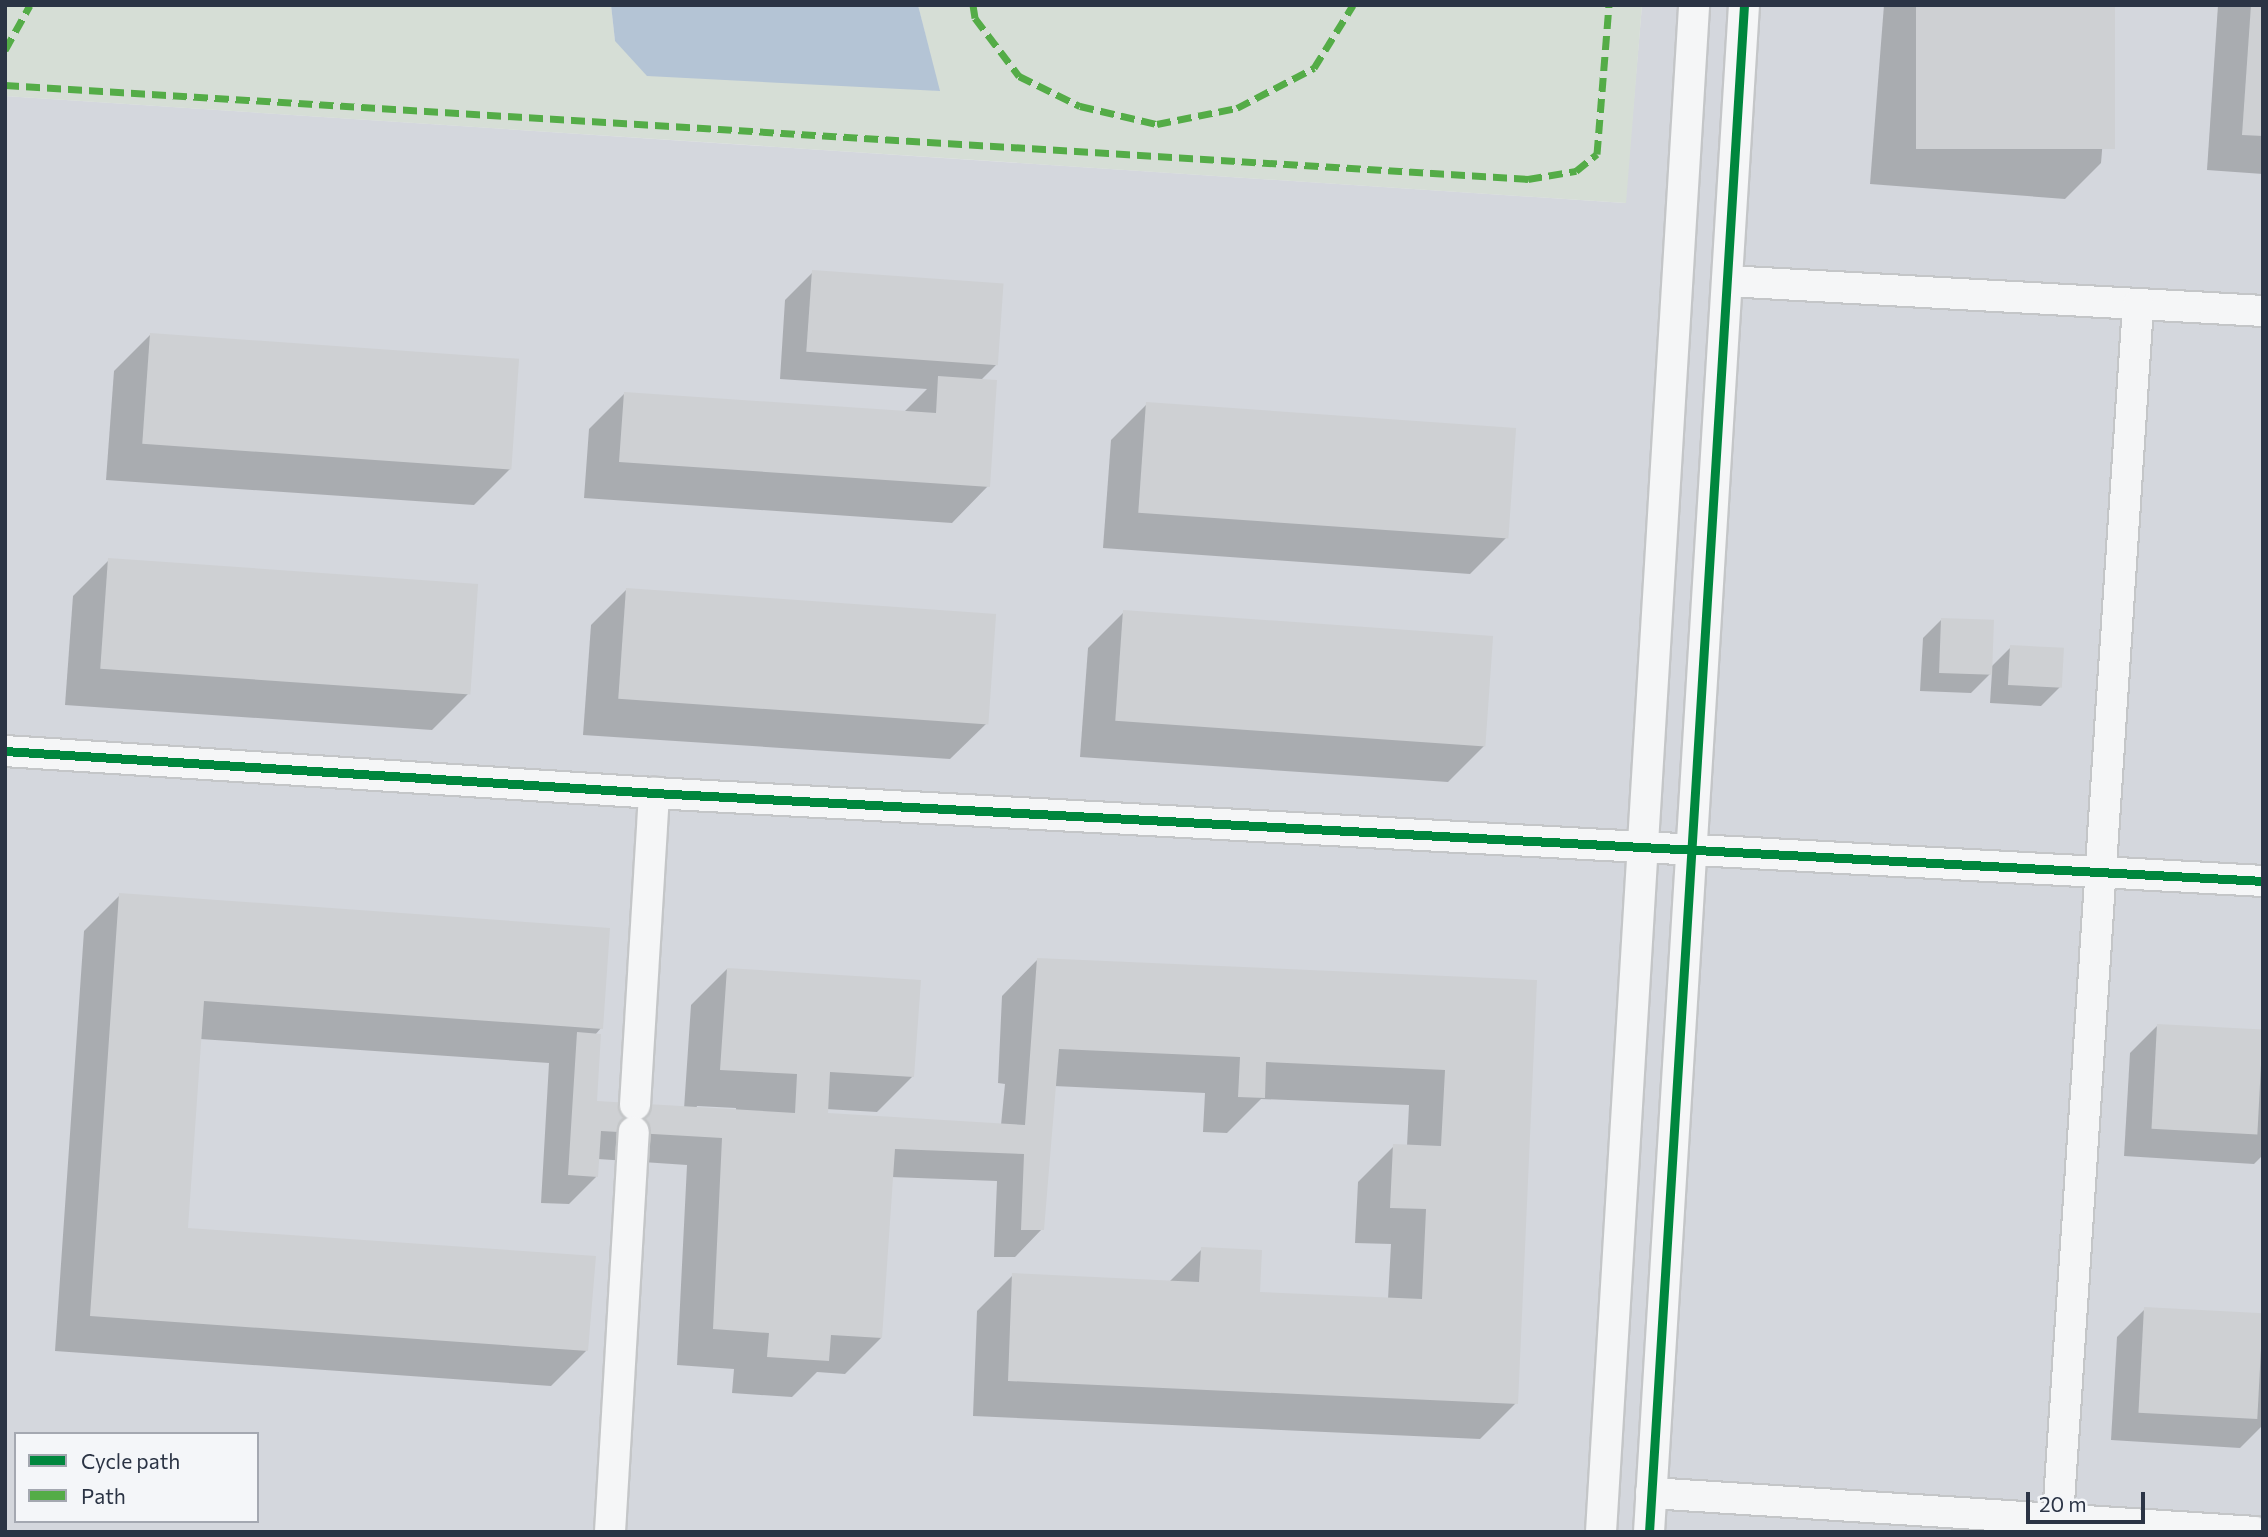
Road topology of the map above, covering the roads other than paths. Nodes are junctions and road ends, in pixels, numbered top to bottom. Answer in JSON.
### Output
{"nodes":[{"id":1,"x":1694,"y":5,"type":"edge"},
{"id":2,"x":1744,"y":5,"type":"edge"},
{"id":3,"x":1727,"y":281,"type":"junction"},
{"id":4,"x":2137,"y":304,"type":"junction"},
{"id":5,"x":2263,"y":312,"type":"edge"},
{"id":6,"x":5,"y":751,"type":"edge"},
{"id":7,"x":653,"y":793,"type":"junction"},
{"id":8,"x":1643,"y":848,"type":"junction"},
{"id":9,"x":1691,"y":850,"type":"junction"},
{"id":10,"x":2100,"y":871,"type":"junction"},
{"id":11,"x":2263,"y":881,"type":"edge"},
{"id":12,"x":1651,"y":1493,"type":"junction"},
{"id":13,"x":2057,"y":1526,"type":"edge"},
{"id":14,"x":610,"y":1532,"type":"edge"},
{"id":15,"x":1601,"y":1532,"type":"edge"},
{"id":16,"x":1649,"y":1532,"type":"edge"},
{"id":17,"x":2255,"y":1532,"type":"edge"}],
"edges":[{"from":1,"to":8,"type":"street"},
{"from":2,"to":3,"type":"street"},
{"from":3,"to":4,"type":"street"},
{"from":3,"to":9,"type":"street"},
{"from":4,"to":5,"type":"street"},
{"from":4,"to":10,"type":"street"},
{"from":6,"to":7,"type":"street"},
{"from":7,"to":8,"type":"street"},
{"from":7,"to":14,"type":"street"},
{"from":8,"to":9,"type":"street"},
{"from":8,"to":15,"type":"street"},
{"from":9,"to":10,"type":"street"},
{"from":9,"to":12,"type":"street"},
{"from":10,"to":11,"type":"street"},
{"from":10,"to":13,"type":"street"},
{"from":12,"to":13,"type":"street"},
{"from":12,"to":16,"type":"street"},
{"from":13,"to":17,"type":"street"}]}
